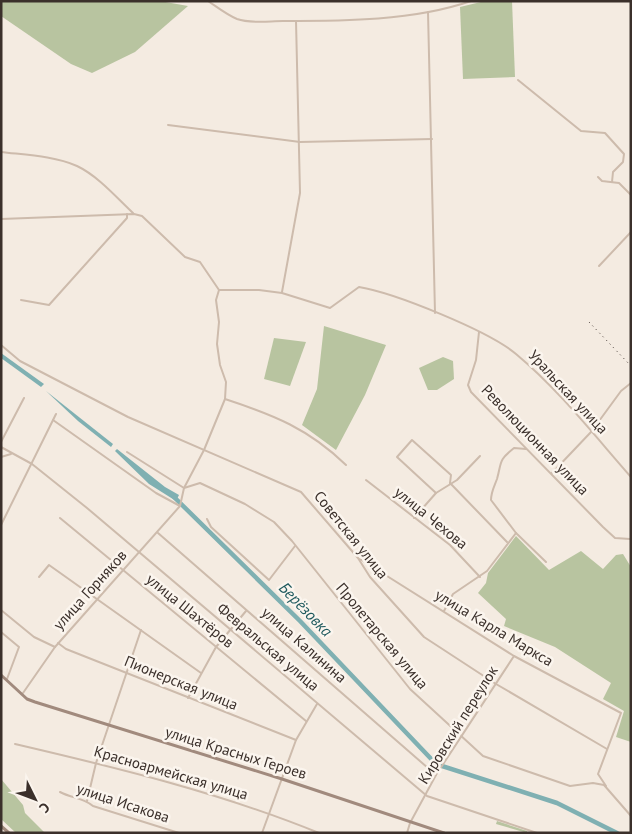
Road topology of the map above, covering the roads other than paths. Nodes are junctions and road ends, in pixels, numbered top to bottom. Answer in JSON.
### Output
{"nodes":[{"id":1,"x":208,"y":1,"type":"edge"},
{"id":2,"x":471,"y":1,"type":"edge"},
{"id":3,"x":428,"y":12,"type":"junction"},
{"id":4,"x":296,"y":21,"type":"junction"},
{"id":5,"x":518,"y":80,"type":"dead end"},
{"id":6,"x":168,"y":126,"type":"dead end"},
{"id":7,"x":432,"y":139,"type":"junction"},
{"id":8,"x":300,"y":142,"type":"junction"},
{"id":9,"x":1,"y":152,"type":"edge"},
{"id":10,"x":598,"y":178,"type":"dead end"},
{"id":11,"x":612,"y":182,"type":"junction"},
{"id":12,"x":631,"y":196,"type":"edge"},
{"id":13,"x":126,"y":214,"type":"junction"},
{"id":14,"x":134,"y":214,"type":"junction"},
{"id":15,"x":1,"y":219,"type":"edge"},
{"id":16,"x":631,"y":232,"type":"edge"},
{"id":17,"x":599,"y":266,"type":"dead end"},
{"id":18,"x":218,"y":290,"type":"junction"},
{"id":19,"x":282,"y":293,"type":"junction"},
{"id":20,"x":21,"y":300,"type":"dead end"},
{"id":21,"x":435,"y":313,"type":"junction"},
{"id":22,"x":479,"y":332,"type":"junction"},
{"id":23,"x":1,"y":345,"type":"edge"},
{"id":24,"x":631,"y":383,"type":"edge"},
{"id":25,"x":24,"y":398,"type":"dead end"},
{"id":26,"x":226,"y":399,"type":"junction"},
{"id":27,"x":56,"y":414,"type":"dead end"},
{"id":28,"x":53,"y":420,"type":"junction"},
{"id":29,"x":591,"y":432,"type":"junction"},
{"id":30,"x":1,"y":442,"type":"edge"},
{"id":31,"x":1,"y":447,"type":"edge"},
{"id":32,"x":526,"y":449,"type":"junction"},
{"id":33,"x":204,"y":450,"type":"junction"},
{"id":34,"x":127,"y":452,"type":"dead end"},
{"id":35,"x":12,"y":453,"type":"junction"},
{"id":36,"x":480,"y":456,"type":"dead end"},
{"id":37,"x":1,"y":457,"type":"edge"},
{"id":38,"x":32,"y":464,"type":"junction"},
{"id":39,"x":346,"y":465,"type":"dead end"},
{"id":40,"x":552,"y":474,"type":"junction"},
{"id":41,"x":631,"y":478,"type":"edge"},
{"id":42,"x":366,"y":480,"type":"dead end"},
{"id":43,"x":450,"y":482,"type":"junction"},
{"id":44,"x":184,"y":488,"type":"junction"},
{"id":45,"x":436,"y":493,"type":"junction"},
{"id":46,"x":180,"y":506,"type":"junction"},
{"id":47,"x":60,"y":518,"type":"dead end"},
{"id":48,"x":414,"y":518,"type":"junction"},
{"id":49,"x":207,"y":519,"type":"dead end"},
{"id":50,"x":1,"y":525,"type":"edge"},
{"id":51,"x":158,"y":533,"type":"junction"},
{"id":52,"x":516,"y":533,"type":"junction"},
{"id":53,"x":630,"y":539,"type":"edge"},
{"id":54,"x":507,"y":542,"type":"junction"},
{"id":55,"x":296,"y":545,"type":"junction"},
{"id":56,"x":139,"y":553,"type":"junction"},
{"id":57,"x":358,"y":558,"type":"junction"},
{"id":58,"x":546,"y":562,"type":"dead end"},
{"id":59,"x":122,"y":570,"type":"junction"},
{"id":60,"x":480,"y":577,"type":"junction"},
{"id":61,"x":39,"y":578,"type":"dead end"},
{"id":62,"x":97,"y":598,"type":"junction"},
{"id":63,"x":1,"y":610,"type":"edge"},
{"id":64,"x":246,"y":610,"type":"junction"},
{"id":65,"x":444,"y":611,"type":"junction"},
{"id":66,"x":141,"y":630,"type":"junction"},
{"id":67,"x":229,"y":631,"type":"junction"},
{"id":68,"x":1,"y":632,"type":"edge"},
{"id":69,"x":58,"y":643,"type":"junction"},
{"id":70,"x":55,"y":647,"type":"junction"},
{"id":71,"x":216,"y":647,"type":"junction"},
{"id":72,"x":514,"y":656,"type":"junction"},
{"id":73,"x":125,"y":673,"type":"junction"},
{"id":74,"x":201,"y":673,"type":"junction"},
{"id":75,"x":1,"y":675,"type":"edge"},
{"id":76,"x":7,"y":679,"type":"junction"},
{"id":77,"x":496,"y":684,"type":"junction"},
{"id":78,"x":23,"y":693,"type":"junction"},
{"id":79,"x":188,"y":698,"type":"junction"},
{"id":80,"x":317,"y":704,"type":"junction"},
{"id":81,"x":306,"y":721,"type":"junction"},
{"id":82,"x":108,"y":726,"type":"junction"},
{"id":83,"x":460,"y":737,"type":"junction"},
{"id":84,"x":296,"y":740,"type":"junction"},
{"id":85,"x":15,"y":744,"type":"dead end"},
{"id":86,"x":607,"y":749,"type":"junction"},
{"id":87,"x":96,"y":763,"type":"junction"},
{"id":88,"x":436,"y":775,"type":"junction"},
{"id":89,"x":282,"y":778,"type":"junction"},
{"id":90,"x":607,"y":787,"type":"junction"},
{"id":91,"x":60,"y":792,"type":"dead end"},
{"id":92,"x":427,"y":796,"type":"junction"},
{"id":93,"x":87,"y":801,"type":"junction"},
{"id":94,"x":269,"y":812,"type":"junction"},
{"id":95,"x":631,"y":816,"type":"edge"},
{"id":96,"x":410,"y":823,"type":"junction"},
{"id":97,"x":1,"y":826,"type":"edge"},
{"id":98,"x":9,"y":833,"type":"edge"},
{"id":99,"x":179,"y":833,"type":"edge"},
{"id":100,"x":262,"y":833,"type":"edge"},
{"id":101,"x":319,"y":833,"type":"edge"},
{"id":102,"x":407,"y":833,"type":"edge"},
{"id":103,"x":444,"y":833,"type":"edge"},
{"id":104,"x":537,"y":833,"type":"edge"}],
"edges":[{"from":1,"to":4,"type":"street"},
{"from":2,"to":3,"type":"street"},
{"from":3,"to":4,"type":"street"},
{"from":3,"to":7,"type":"street"},
{"from":4,"to":8,"type":"street"},
{"from":5,"to":11,"type":"street"},
{"from":6,"to":8,"type":"street"},
{"from":7,"to":8,"type":"street"},
{"from":7,"to":21,"type":"street"},
{"from":8,"to":19,"type":"street"},
{"from":9,"to":14,"type":"street"},
{"from":10,"to":11,"type":"street"},
{"from":11,"to":12,"type":"street"},
{"from":13,"to":14,"type":"street"},
{"from":13,"to":15,"type":"street"},
{"from":13,"to":20,"type":"street"},
{"from":14,"to":18,"type":"street"},
{"from":16,"to":17,"type":"street"},
{"from":18,"to":19,"type":"street"},
{"from":18,"to":26,"type":"street"},
{"from":19,"to":21,"type":"street","name":"Уральская улица"},
{"from":21,"to":22,"type":"street","name":"Уральская улица"},
{"from":22,"to":29,"type":"street","name":"Уральская улица"},
{"from":22,"to":32,"type":"street","name":"Революционная улица"},
{"from":23,"to":33,"type":"street","name":"Советская улица"},
{"from":24,"to":29,"type":"street"},
{"from":25,"to":30,"type":"street"},
{"from":26,"to":33,"type":"street"},
{"from":26,"to":39,"type":"street"},
{"from":27,"to":28,"type":"street"},
{"from":28,"to":38,"type":"street"},
{"from":28,"to":46,"type":"street"},
{"from":29,"to":40,"type":"street"},
{"from":29,"to":41,"type":"street","name":"Уральская улица"},
{"from":31,"to":35,"type":"street","name":"Февральская улица"},
{"from":32,"to":40,"type":"street","name":"Революционная улица"},
{"from":32,"to":52,"type":"street"},
{"from":33,"to":44,"type":"street"},
{"from":33,"to":57,"type":"street","name":"Советская улица"},
{"from":34,"to":44,"type":"street"},
{"from":35,"to":37,"type":"street"},
{"from":35,"to":38,"type":"street","name":"Февральская улица"},
{"from":36,"to":43,"type":"street"},
{"from":38,"to":50,"type":"street"},
{"from":38,"to":56,"type":"street","name":"Февральская улица"},
{"from":40,"to":53,"type":"street","name":"Революционная улица"},
{"from":42,"to":48,"type":"street","name":"улица Чехова"},
{"from":43,"to":45,"type":"street"},
{"from":43,"to":45,"type":"street"},
{"from":43,"to":54,"type":"street"},
{"from":44,"to":46,"type":"street"},
{"from":44,"to":55,"type":"street","name":"Пролетарская улица"},
{"from":45,"to":48,"type":"street"},
{"from":46,"to":51,"type":"street","name":"улица Горняков"},
{"from":47,"to":59,"type":"street","name":"улица Шахтёров"},
{"from":48,"to":60,"type":"street","name":"улица Чехова"},
{"from":49,"to":55,"type":"street"},
{"from":51,"to":56,"type":"street","name":"улица Горняков"},
{"from":51,"to":64,"type":"street","name":"улица Калинина"},
{"from":52,"to":54,"type":"street"},
{"from":52,"to":58,"type":"street"},
{"from":54,"to":60,"type":"street"},
{"from":55,"to":83,"type":"street","name":"Пролетарская улица"},
{"from":56,"to":59,"type":"street","name":"улица Горняков"},
{"from":56,"to":67,"type":"street","name":"Февральская улица"},
{"from":57,"to":65,"type":"street","name":"улица Карла Маркса"},
{"from":57,"to":77,"type":"street","name":"Советская улица"},
{"from":59,"to":62,"type":"street","name":"улица Горняков"},
{"from":59,"to":71,"type":"street","name":"улица Шахтёров"},
{"from":60,"to":65,"type":"street"},
{"from":61,"to":62,"type":"street"},
{"from":62,"to":66,"type":"street"},
{"from":62,"to":69,"type":"street","name":"улица Горняков"},
{"from":63,"to":70,"type":"street"},
{"from":64,"to":67,"type":"street"},
{"from":64,"to":88,"type":"street","name":"улица Калинина"},
{"from":65,"to":72,"type":"street","name":"улица Карла Маркса"},
{"from":66,"to":73,"type":"street"},
{"from":66,"to":74,"type":"street"},
{"from":67,"to":71,"type":"street"},
{"from":67,"to":80,"type":"street","name":"Февральская улица"},
{"from":68,"to":76,"type":"street"},
{"from":69,"to":70,"type":"street","name":"улица Горняков"},
{"from":69,"to":73,"type":"street","name":"Пионерская улица"},
{"from":70,"to":78,"type":"street","name":"улица Горняков"},
{"from":71,"to":74,"type":"street"},
{"from":71,"to":81,"type":"street","name":"улица Шахтёров"},
{"from":72,"to":77,"type":"street","name":"Кировский переулок"},
{"from":72,"to":86,"type":"street","name":"улица Карла Маркса"},
{"from":73,"to":79,"type":"street","name":"Пионерская улица"},
{"from":73,"to":82,"type":"street"},
{"from":74,"to":79,"type":"street"},
{"from":75,"to":76,"type":"main road","name":"улица Красных Героев"},
{"from":76,"to":78,"type":"main road","name":"улица Красных Героев"},
{"from":77,"to":83,"type":"street","name":"Кировский переулок"},
{"from":77,"to":86,"type":"street","name":"Советская улица"},
{"from":78,"to":82,"type":"main road","name":"улица Красных Героев"},
{"from":79,"to":84,"type":"street","name":"Пионерская улица"},
{"from":80,"to":81,"type":"street"},
{"from":80,"to":92,"type":"street","name":"Февральская улица"},
{"from":81,"to":84,"type":"street"},
{"from":82,"to":87,"type":"street"},
{"from":82,"to":89,"type":"main road","name":"улица Красных Героев"},
{"from":83,"to":88,"type":"street","name":"Кировский переулок"},
{"from":83,"to":90,"type":"street","name":"Пролетарская улица"},
{"from":84,"to":89,"type":"street"},
{"from":85,"to":87,"type":"street","name":"Красноармейская улица"},
{"from":86,"to":90,"type":"street"},
{"from":87,"to":93,"type":"street"},
{"from":87,"to":94,"type":"street","name":"Красноармейская улица"},
{"from":88,"to":92,"type":"street","name":"Кировский переулок"},
{"from":89,"to":94,"type":"street"},
{"from":89,"to":96,"type":"main road","name":"улица Красных Героев"},
{"from":90,"to":95,"type":"street"},
{"from":91,"to":93,"type":"street","name":"улица Исакова"},
{"from":92,"to":96,"type":"street","name":"Кировский переулок"},
{"from":92,"to":104,"type":"street","name":"Февральская улица"},
{"from":93,"to":99,"type":"street","name":"улица Исакова"},
{"from":94,"to":100,"type":"street"},
{"from":94,"to":101,"type":"street","name":"Красноармейская улица"},
{"from":96,"to":102,"type":"street","name":"Кировский переулок"},
{"from":96,"to":103,"type":"main road","name":"улица Красных Героев"},
{"from":97,"to":98,"type":"main road"}]}
